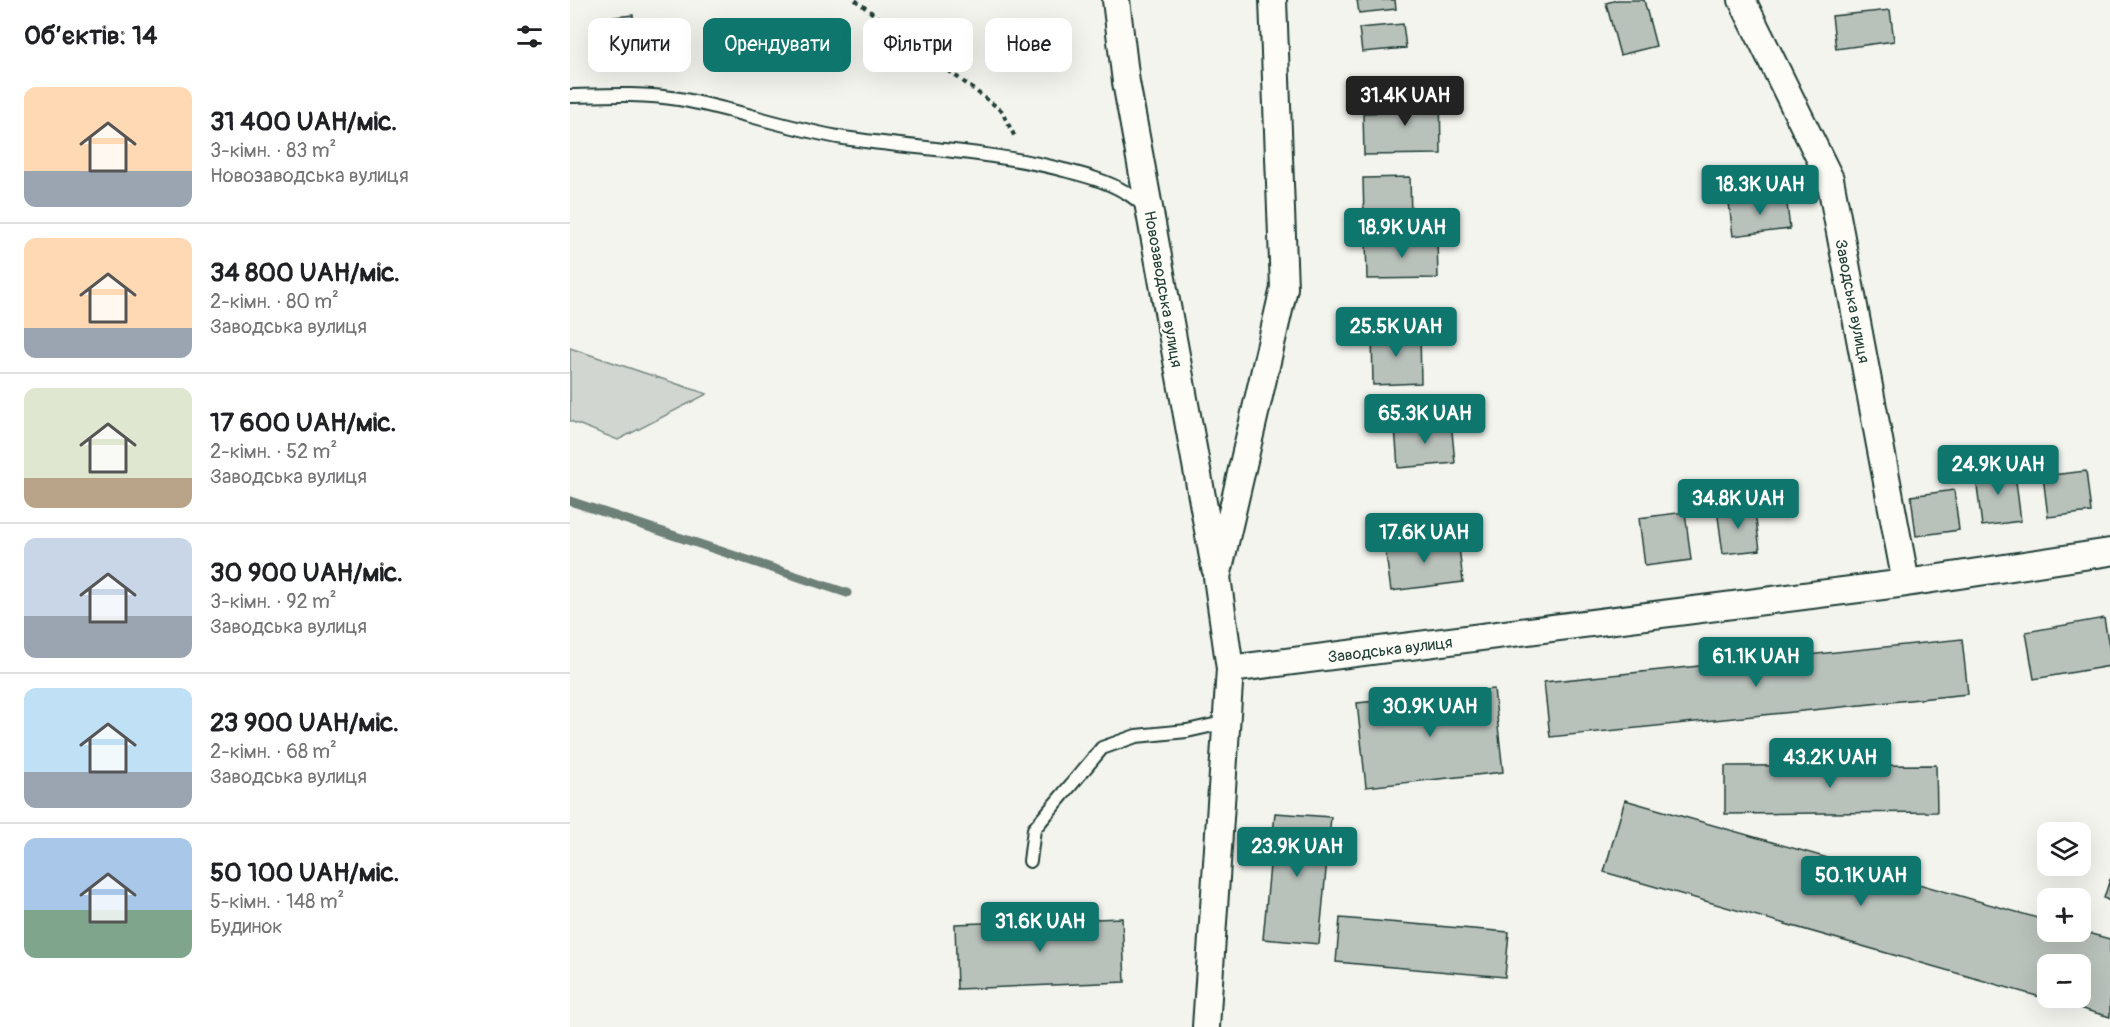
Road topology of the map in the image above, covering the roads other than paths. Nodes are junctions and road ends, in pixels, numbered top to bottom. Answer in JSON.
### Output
{"nodes":[{"id":1,"x":1116,"y":0,"type":"edge"},
{"id":2,"x":1273,"y":0,"type":"edge"},
{"id":3,"x":1742,"y":0,"type":"edge"},
{"id":4,"x":570,"y":96,"type":"edge"},
{"id":5,"x":1150,"y":211,"type":"junction"},
{"id":6,"x":2110,"y":552,"type":"edge"},
{"id":7,"x":1217,"y":577,"type":"junction"},
{"id":8,"x":1906,"y":583,"type":"junction"},
{"id":9,"x":1230,"y":669,"type":"junction"},
{"id":10,"x":1227,"y":722,"type":"junction"},
{"id":11,"x":1030,"y":861,"type":"dead end"},
{"id":12,"x":1206,"y":1027,"type":"edge"}],
"edges":[{"from":1,"to":5,"type":"street","name":"Новозаводська вулиця"},
{"from":2,"to":7,"type":"street","name":"Новозаводська вулиця"},
{"from":3,"to":8,"type":"street","name":"Заводська вулиця"},
{"from":4,"to":5,"type":"lane"},
{"from":5,"to":7,"type":"street","name":"Новозаводська вулиця"},
{"from":6,"to":8,"type":"street","name":"Заводська вулиця"},
{"from":7,"to":9,"type":"street","name":"Новозаводська вулиця"},
{"from":8,"to":9,"type":"street","name":"Заводська вулиця"},
{"from":9,"to":10,"type":"street"},
{"from":10,"to":11,"type":"lane"},
{"from":10,"to":12,"type":"street"}]}
